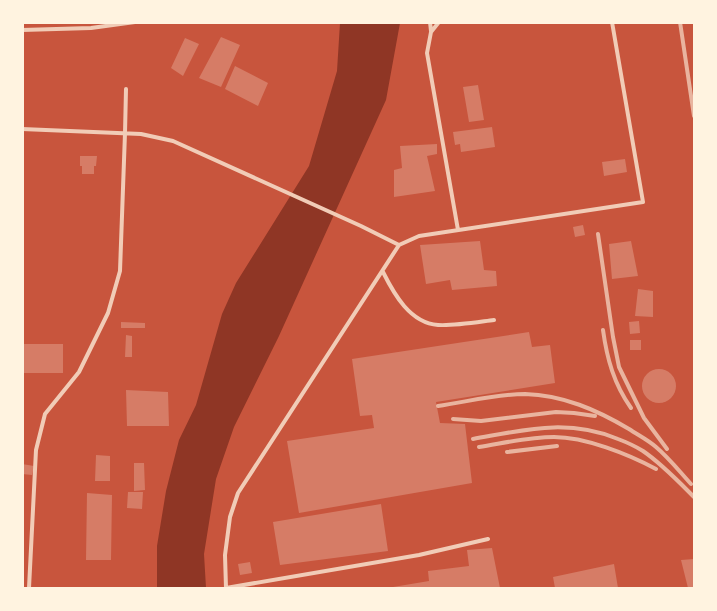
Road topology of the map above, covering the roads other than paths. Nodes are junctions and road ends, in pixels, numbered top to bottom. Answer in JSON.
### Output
{"nodes":[{"id":1,"x":135,"y":22,"type":"edge"},
{"id":2,"x":430,"y":22,"type":"edge"},
{"id":3,"x":439,"y":22,"type":"edge"},
{"id":4,"x":612,"y":22,"type":"edge"},
{"id":5,"x":22,"y":30,"type":"edge"},
{"id":6,"x":430,"y":32,"type":"junction"},
{"id":7,"x":126,"y":89,"type":"dead end"},
{"id":8,"x":22,"y":129,"type":"edge"},
{"id":9,"x":125,"y":133,"type":"junction"},
{"id":10,"x":458,"y":230,"type":"junction"},
{"id":11,"x":399,"y":245,"type":"junction"},
{"id":12,"x":383,"y":271,"type":"junction"},
{"id":13,"x":494,"y":320,"type":"dead end"},
{"id":14,"x":488,"y":539,"type":"dead end"},
{"id":15,"x":29,"y":588,"type":"edge"},
{"id":16,"x":226,"y":588,"type":"edge"}],
"edges":[{"from":1,"to":5,"type":"lane"},
{"from":2,"to":6,"type":"lane"},
{"from":3,"to":6,"type":"lane"},
{"from":4,"to":10,"type":"lane"},
{"from":6,"to":10,"type":"lane"},
{"from":7,"to":9,"type":"lane"},
{"from":8,"to":9,"type":"lane"},
{"from":9,"to":11,"type":"lane"},
{"from":9,"to":15,"type":"lane"},
{"from":10,"to":11,"type":"lane"},
{"from":11,"to":12,"type":"lane"},
{"from":12,"to":13,"type":"lane"},
{"from":12,"to":16,"type":"lane"},
{"from":14,"to":16,"type":"lane"}]}
